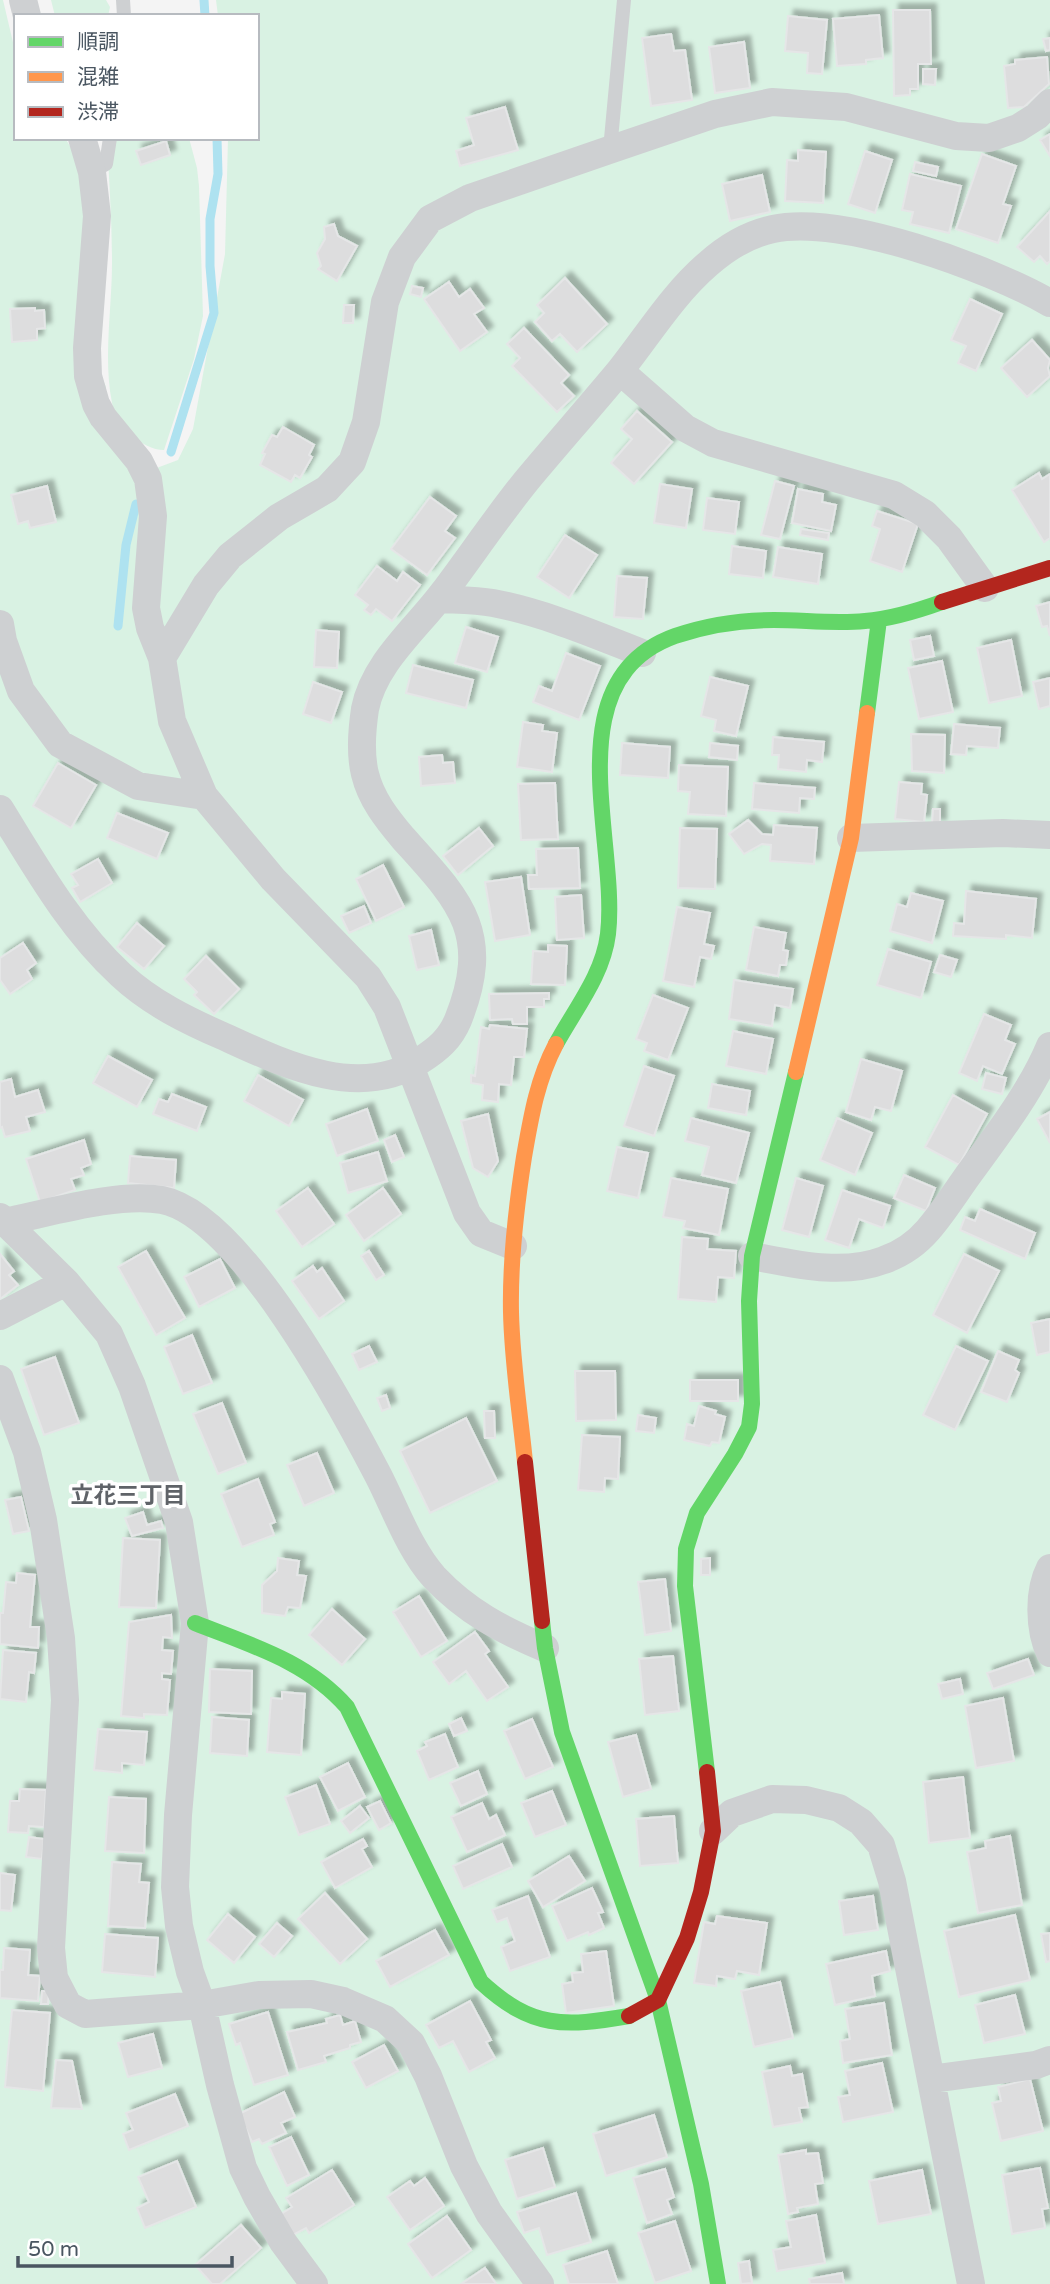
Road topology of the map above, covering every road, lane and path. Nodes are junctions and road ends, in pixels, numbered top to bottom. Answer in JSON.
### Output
{"nodes":[{"id":1,"x":624,"y":0,"type":"edge"},
{"id":2,"x":1050,"y":103,"type":"edge"},
{"id":3,"x":83,"y":140,"type":"edge"},
{"id":4,"x":110,"y":140,"type":"edge"},
{"id":5,"x":612,"y":149,"type":"junction"},
{"id":6,"x":92,"y":172,"type":"junction"},
{"id":7,"x":1050,"y":303,"type":"edge"},
{"id":8,"x":620,"y":370,"type":"junction"},
{"id":9,"x":1050,"y":569,"type":"edge"},
{"id":10,"x":985,"y":588,"type":"junction"},
{"id":11,"x":439,"y":598,"type":"junction"},
{"id":12,"x":880,"y":620,"type":"junction"},
{"id":13,"x":0,"y":624,"type":"edge"},
{"id":14,"x":642,"y":653,"type":"junction"},
{"id":15,"x":162,"y":657,"type":"junction"},
{"id":16,"x":204,"y":796,"type":"junction"},
{"id":17,"x":0,"y":809,"type":"edge"},
{"id":18,"x":1050,"y":835,"type":"edge"},
{"id":19,"x":851,"y":838,"type":"junction"},
{"id":20,"x":1050,"y":1046,"type":"edge"},
{"id":21,"x":409,"y":1068,"type":"junction"},
{"id":22,"x":2,"y":1220,"type":"edge"},
{"id":23,"x":513,"y":1246,"type":"junction"},
{"id":24,"x":752,"y":1256,"type":"junction"},
{"id":25,"x":66,"y":1282,"type":"junction"},
{"id":26,"x":0,"y":1316,"type":"edge"},
{"id":27,"x":0,"y":1379,"type":"edge"},
{"id":28,"x":1050,"y":1568,"type":"edge"},
{"id":29,"x":195,"y":1623,"type":"junction"},
{"id":30,"x":545,"y":1648,"type":"junction"},
{"id":31,"x":1050,"y":1653,"type":"edge"},
{"id":32,"x":713,"y":1831,"type":"junction"},
{"id":33,"x":658,"y":2000,"type":"junction"},
{"id":34,"x":202,"y":2005,"type":"junction"},
{"id":35,"x":1050,"y":2060,"type":"edge"},
{"id":36,"x":931,"y":2079,"type":"junction"},
{"id":37,"x":314,"y":2284,"type":"edge"},
{"id":38,"x":540,"y":2284,"type":"edge"},
{"id":39,"x":718,"y":2284,"type":"edge"},
{"id":40,"x":971,"y":2284,"type":"edge"}],
"edges":[{"from":1,"to":5,"type":"lane"},
{"from":2,"to":5,"type":"street"},
{"from":3,"to":6,"type":"street"},
{"from":4,"to":6,"type":"lane"},
{"from":5,"to":15,"type":"street"},
{"from":6,"to":15,"type":"street"},
{"from":7,"to":8,"type":"street"},
{"from":8,"to":10,"type":"street"},
{"from":8,"to":11,"type":"street"},
{"from":9,"to":10,"type":"street"},
{"from":10,"to":12,"type":"street"},
{"from":11,"to":14,"type":"street"},
{"from":11,"to":21,"type":"street"},
{"from":12,"to":14,"type":"street"},
{"from":12,"to":19,"type":"street"},
{"from":13,"to":16,"type":"street"},
{"from":14,"to":23,"type":"street"},
{"from":15,"to":16,"type":"street"},
{"from":16,"to":21,"type":"street"},
{"from":17,"to":21,"type":"street"},
{"from":18,"to":19,"type":"street"},
{"from":19,"to":24,"type":"street"},
{"from":20,"to":24,"type":"street"},
{"from":21,"to":23,"type":"street"},
{"from":22,"to":25,"type":"street"},
{"from":22,"to":30,"type":"street"},
{"from":23,"to":30,"type":"street"},
{"from":24,"to":32,"type":"street"},
{"from":25,"to":26,"type":"street"},
{"from":25,"to":29,"type":"street"},
{"from":27,"to":34,"type":"street"},
{"from":28,"to":31,"type":"street"},
{"from":29,"to":33,"type":"street"},
{"from":29,"to":34,"type":"street"},
{"from":30,"to":33,"type":"street"},
{"from":32,"to":33,"type":"street"},
{"from":32,"to":36,"type":"street"},
{"from":33,"to":39,"type":"street"},
{"from":34,"to":37,"type":"street"},
{"from":34,"to":38,"type":"street"},
{"from":35,"to":36,"type":"street"},
{"from":36,"to":40,"type":"street"}]}
